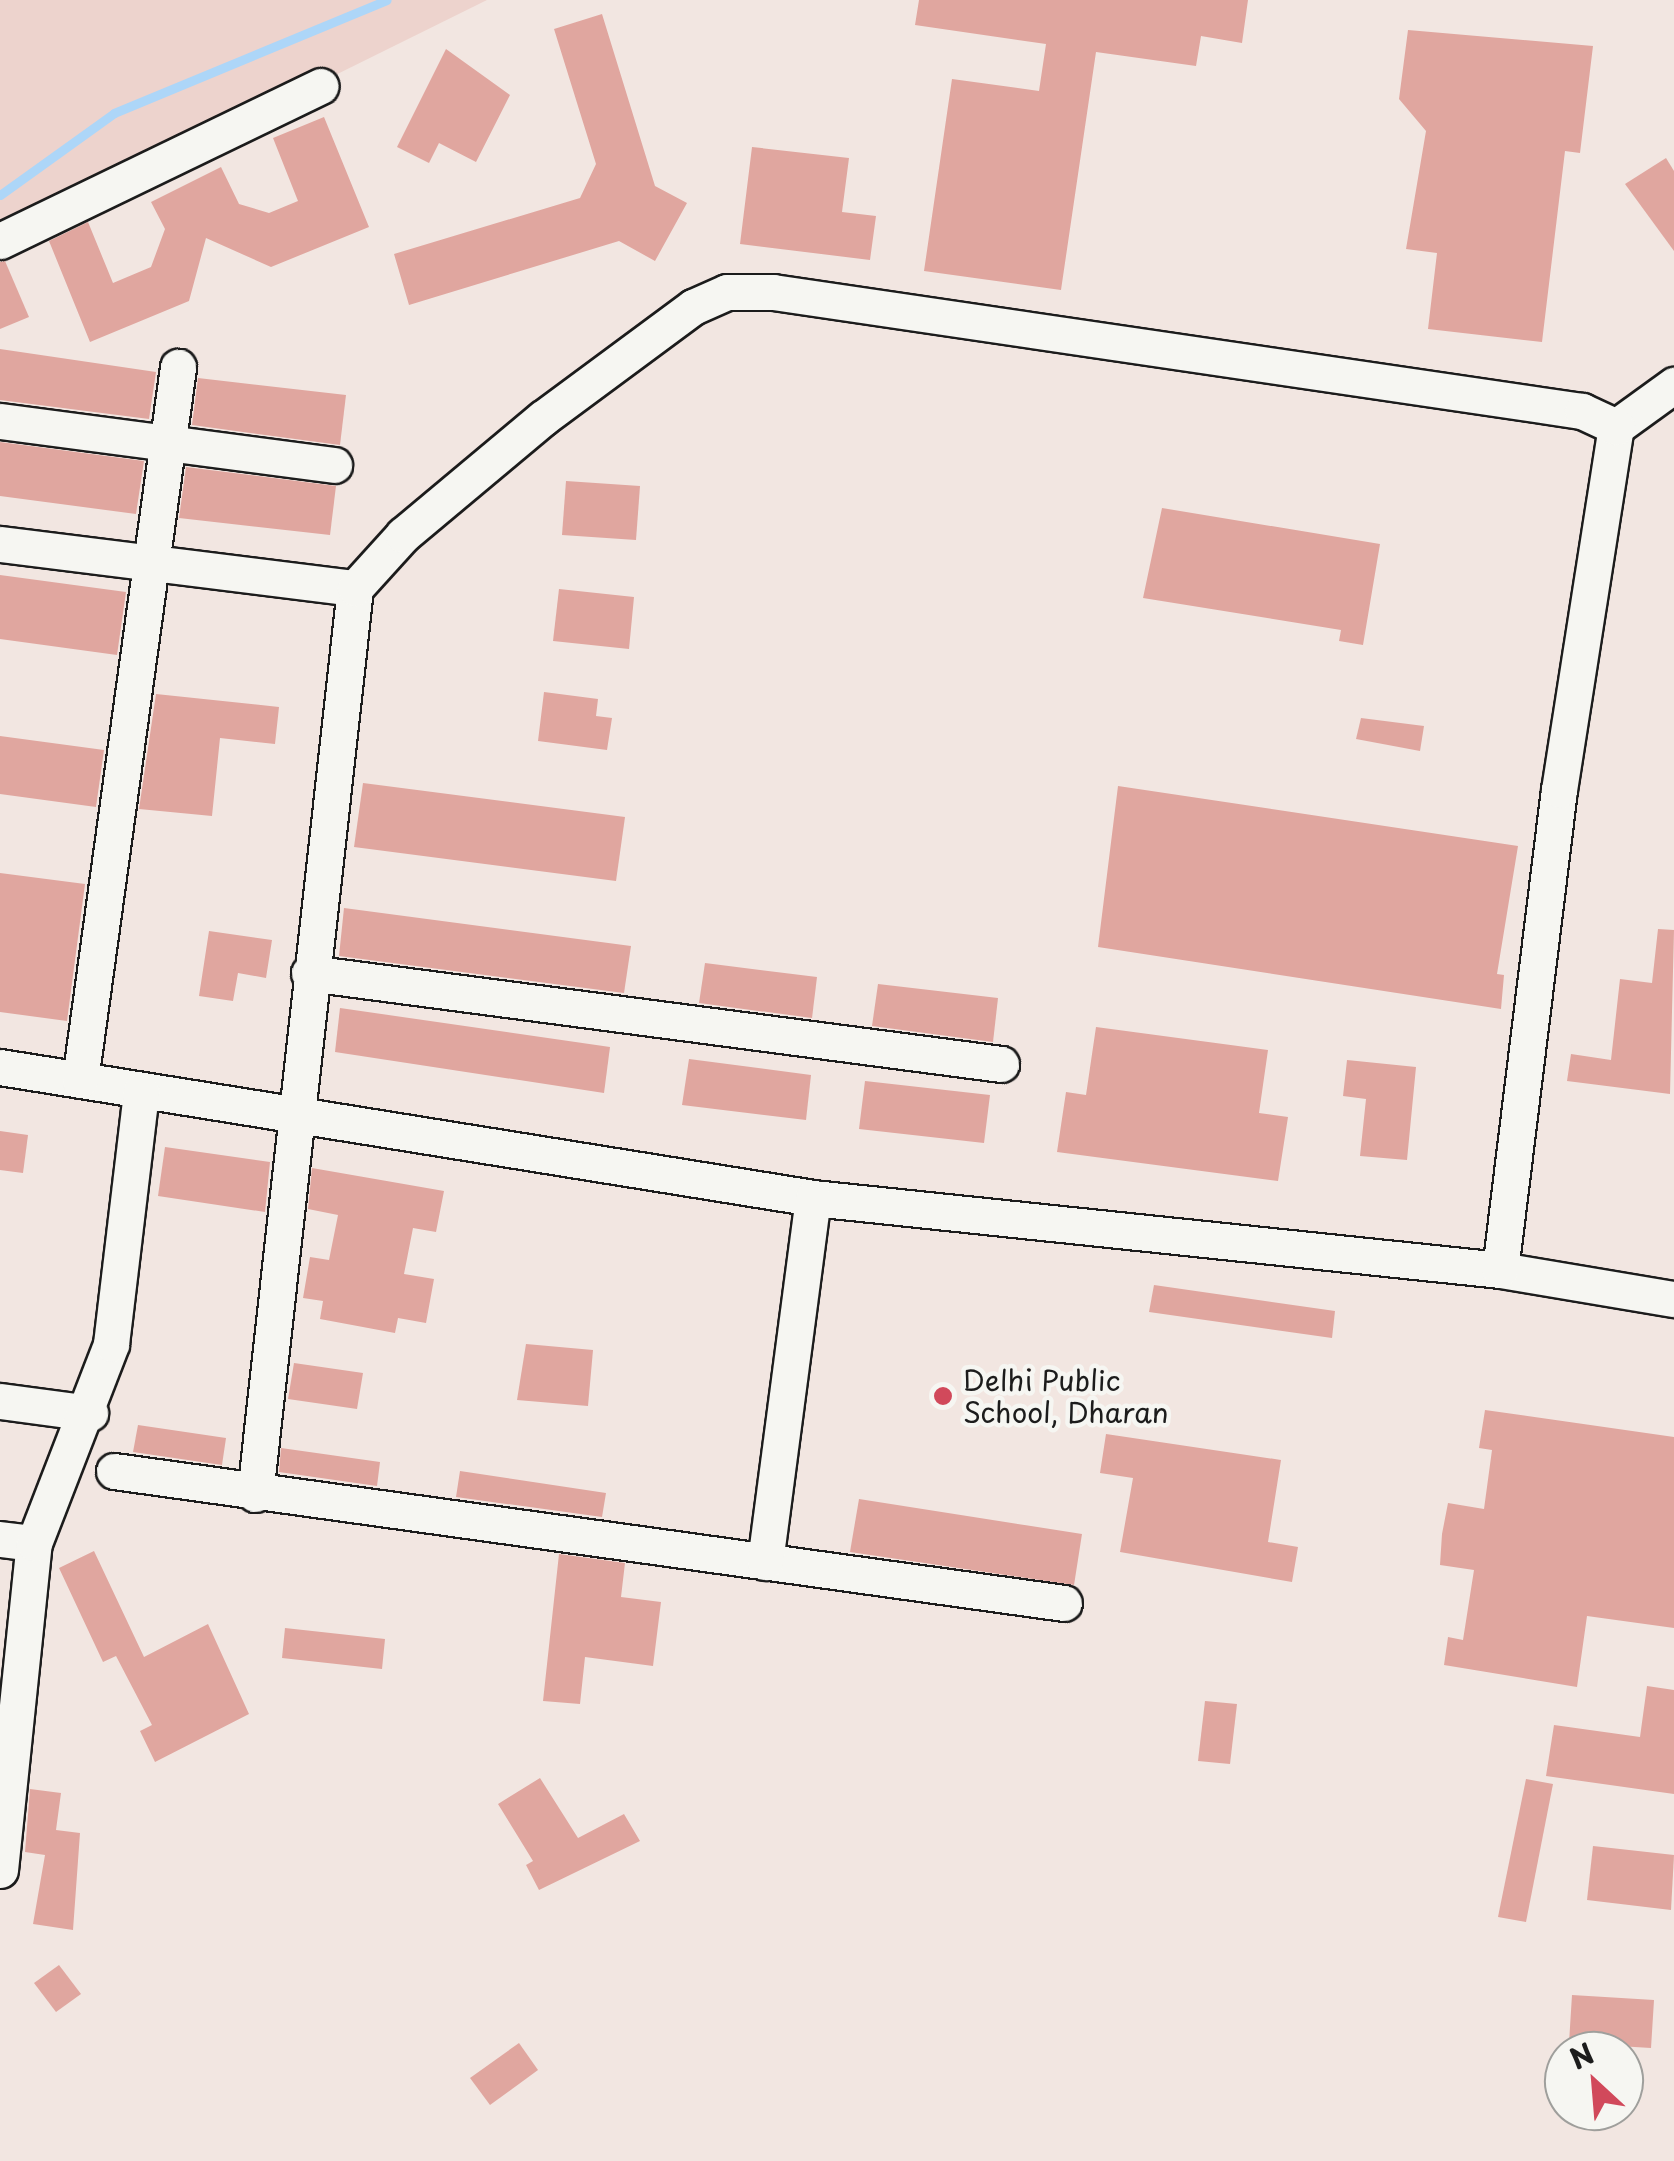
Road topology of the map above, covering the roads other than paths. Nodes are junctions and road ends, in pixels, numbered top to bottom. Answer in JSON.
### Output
{"nodes":[{"id":1,"x":320,"y":86,"type":"dead end"},
{"id":2,"x":0,"y":241,"type":"edge"},
{"id":3,"x":178,"y":367,"type":"dead end"},
{"id":4,"x":1674,"y":386,"type":"edge"},
{"id":5,"x":0,"y":421,"type":"edge"},
{"id":6,"x":1616,"y":427,"type":"junction"},
{"id":7,"x":170,"y":445,"type":"junction"},
{"id":8,"x":334,"y":465,"type":"dead end"},
{"id":9,"x":0,"y":544,"type":"edge"},
{"id":10,"x":155,"y":565,"type":"junction"},
{"id":11,"x":355,"y":588,"type":"junction"},
{"id":12,"x":309,"y":973,"type":"junction"},
{"id":13,"x":1001,"y":1064,"type":"dead end"},
{"id":14,"x":0,"y":1068,"type":"edge"},
{"id":15,"x":80,"y":1080,"type":"junction"},
{"id":16,"x":141,"y":1091,"type":"junction"},
{"id":17,"x":297,"y":1119,"type":"junction"},
{"id":18,"x":813,"y":1198,"type":"junction"},
{"id":19,"x":1500,"y":1270,"type":"junction"},
{"id":20,"x":1674,"y":1299,"type":"edge"},
{"id":21,"x":0,"y":1401,"type":"edge"},
{"id":22,"x":90,"y":1413,"type":"junction"},
{"id":23,"x":114,"y":1472,"type":"dead end"},
{"id":24,"x":256,"y":1494,"type":"junction"},
{"id":25,"x":17,"y":1541,"type":"edge"},
{"id":26,"x":765,"y":1562,"type":"junction"},
{"id":27,"x":1064,"y":1603,"type":"dead end"},
{"id":28,"x":12,"y":1687,"type":"edge"},
{"id":29,"x":5,"y":1808,"type":"edge"},
{"id":30,"x":0,"y":1870,"type":"edge"}],
"edges":[{"from":1,"to":2,"type":"street"},
{"from":3,"to":7,"type":"street"},
{"from":4,"to":6,"type":"street"},
{"from":5,"to":7,"type":"street"},
{"from":6,"to":11,"type":"street"},
{"from":6,"to":19,"type":"street"},
{"from":7,"to":8,"type":"street"},
{"from":7,"to":10,"type":"street"},
{"from":9,"to":10,"type":"street"},
{"from":10,"to":11,"type":"street"},
{"from":10,"to":15,"type":"street"},
{"from":11,"to":12,"type":"street"},
{"from":12,"to":13,"type":"street"},
{"from":12,"to":17,"type":"street"},
{"from":14,"to":15,"type":"street"},
{"from":15,"to":16,"type":"street"},
{"from":16,"to":17,"type":"street"},
{"from":16,"to":22,"type":"street"},
{"from":17,"to":18,"type":"street"},
{"from":17,"to":24,"type":"street"},
{"from":18,"to":19,"type":"street"},
{"from":18,"to":26,"type":"street"},
{"from":19,"to":20,"type":"street"},
{"from":21,"to":22,"type":"street"},
{"from":22,"to":25,"type":"street"},
{"from":23,"to":24,"type":"street"},
{"from":24,"to":26,"type":"street"},
{"from":25,"to":28,"type":"street"},
{"from":26,"to":27,"type":"street"},
{"from":28,"to":29,"type":"street"},
{"from":29,"to":30,"type":"street"}]}
